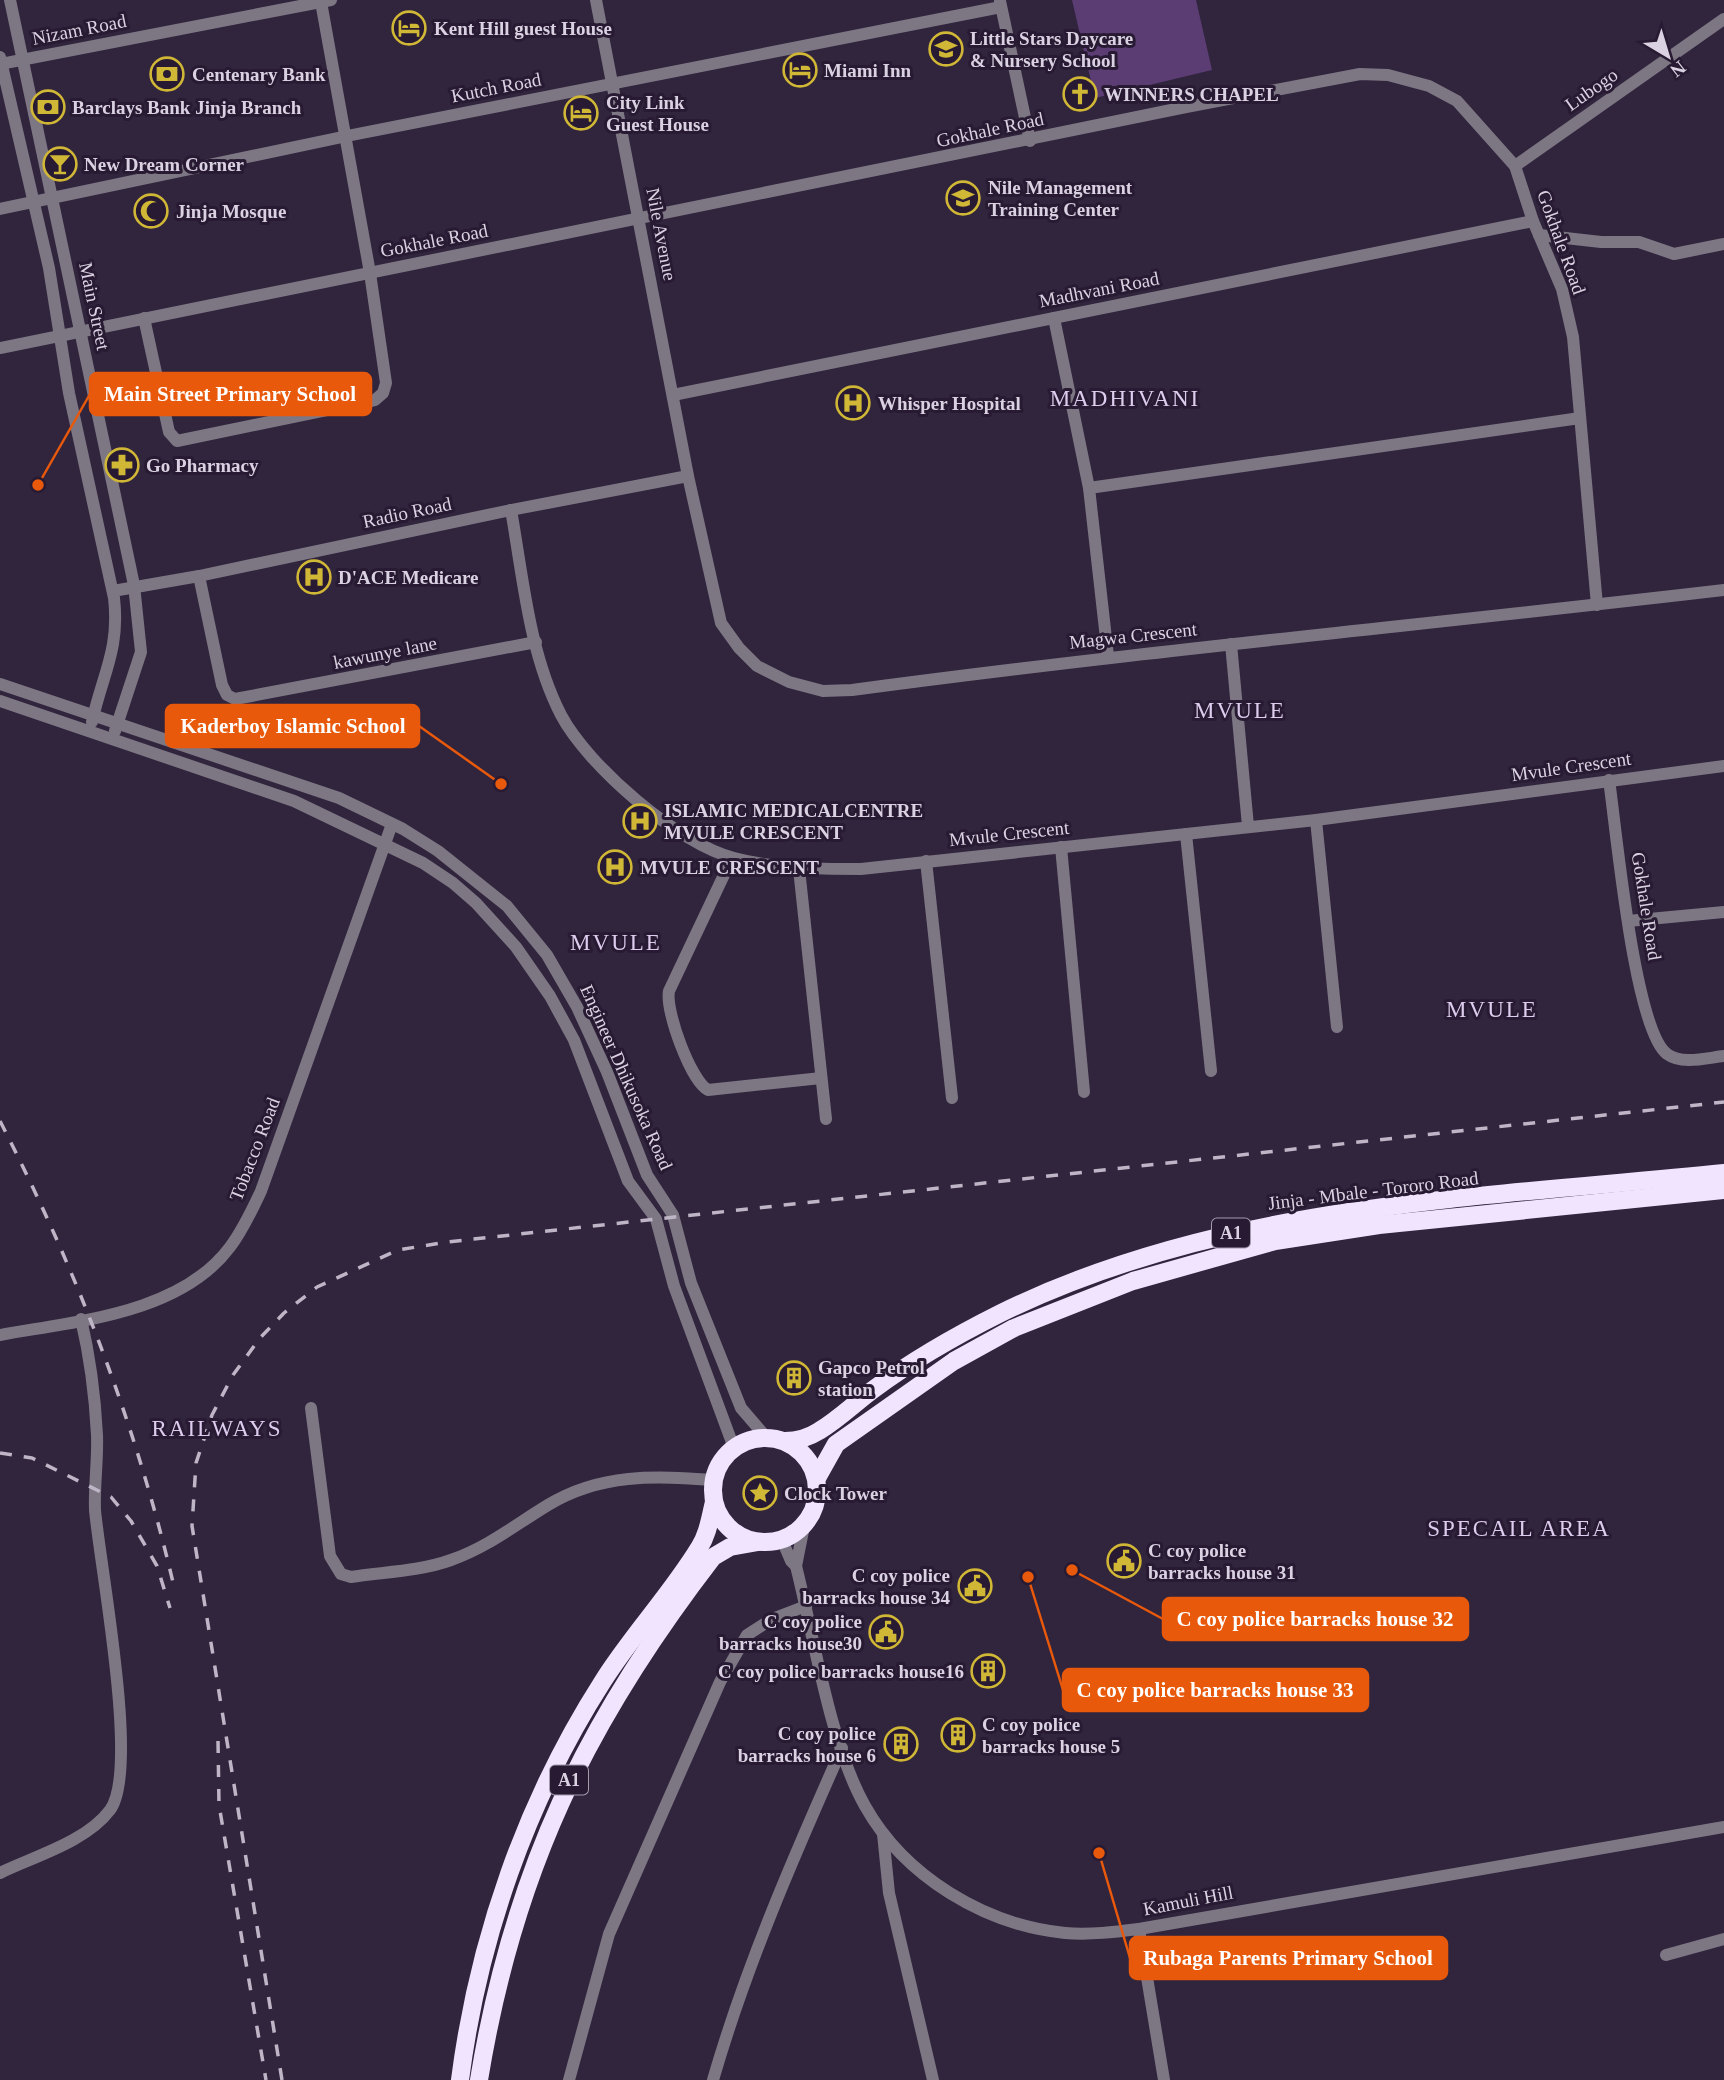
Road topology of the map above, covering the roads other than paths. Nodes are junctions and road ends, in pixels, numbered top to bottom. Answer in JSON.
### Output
{"nodes":[{"id":1,"x":10,"y":0,"type":"edge"},
{"id":2,"x":596,"y":0,"type":"edge"},
{"id":3,"x":326,"y":1,"type":"edge"},
{"id":4,"x":1000,"y":4,"type":"edge"},
{"id":5,"x":1724,"y":19,"type":"edge"},
{"id":6,"x":22,"y":59,"type":"junction"},
{"id":7,"x":0,"y":62,"type":"edge"},
{"id":8,"x":613,"y":85,"type":"junction"},
{"id":9,"x":347,"y":136,"type":"junction"},
{"id":10,"x":1030,"y":141,"type":"junction"},
{"id":11,"x":1515,"y":166,"type":"junction"},
{"id":12,"x":53,"y":198,"type":"junction"},
{"id":13,"x":33,"y":202,"type":"junction"},
{"id":14,"x":0,"y":209,"type":"edge"},
{"id":15,"x":639,"y":220,"type":"junction"},
{"id":16,"x":1533,"y":221,"type":"junction"},
{"id":17,"x":1539,"y":235,"type":"junction"},
{"id":18,"x":1724,"y":244,"type":"edge"},
{"id":19,"x":370,"y":272,"type":"junction"},
{"id":20,"x":144,"y":318,"type":"junction"},
{"id":21,"x":1054,"y":318,"type":"junction"},
{"id":22,"x":80,"y":331,"type":"junction"},
{"id":23,"x":58,"y":336,"type":"junction"},
{"id":24,"x":0,"y":348,"type":"edge"},
{"id":25,"x":673,"y":395,"type":"junction"},
{"id":26,"x":1580,"y":418,"type":"junction"},
{"id":27,"x":688,"y":476,"type":"junction"},
{"id":28,"x":1089,"y":488,"type":"junction"},
{"id":29,"x":511,"y":510,"type":"junction"},
{"id":30,"x":199,"y":576,"type":"junction"},
{"id":31,"x":134,"y":585,"type":"junction"},
{"id":32,"x":1724,"y":590,"type":"edge"},
{"id":33,"x":113,"y":591,"type":"junction"},
{"id":34,"x":1597,"y":605,"type":"junction"},
{"id":35,"x":536,"y":642,"type":"junction"},
{"id":36,"x":1231,"y":644,"type":"junction"},
{"id":37,"x":1108,"y":656,"type":"junction"},
{"id":38,"x":0,"y":684,"type":"edge"},
{"id":39,"x":0,"y":701,"type":"edge"},
{"id":40,"x":93,"y":715,"type":"junction"},
{"id":41,"x":117,"y":723,"type":"junction"},
{"id":42,"x":90,"y":733,"type":"junction"},
{"id":43,"x":112,"y":741,"type":"junction"},
{"id":44,"x":1724,"y":766,"type":"edge"},
{"id":45,"x":1609,"y":780,"type":"junction"},
{"id":46,"x":1316,"y":820,"type":"junction"},
{"id":47,"x":391,"y":824,"type":"junction"},
{"id":48,"x":1248,"y":827,"type":"junction"},
{"id":49,"x":1186,"y":834,"type":"junction"},
{"id":50,"x":385,"y":845,"type":"junction"},
{"id":51,"x":1061,"y":847,"type":"junction"},
{"id":52,"x":732,"y":858,"type":"junction"},
{"id":53,"x":926,"y":860,"type":"junction"},
{"id":54,"x":799,"y":869,"type":"junction"},
{"id":55,"x":1724,"y":912,"type":"edge"},
{"id":56,"x":1629,"y":921,"type":"junction"},
{"id":57,"x":1337,"y":1027,"type":"dead end"},
{"id":58,"x":1724,"y":1056,"type":"edge"},
{"id":59,"x":1211,"y":1071,"type":"dead end"},
{"id":60,"x":821,"y":1078,"type":"junction"},
{"id":61,"x":1084,"y":1092,"type":"dead end"},
{"id":62,"x":952,"y":1098,"type":"dead end"},
{"id":63,"x":825,"y":1119,"type":"dead end"},
{"id":64,"x":1724,"y":1173,"type":"edge"},
{"id":65,"x":1724,"y":1190,"type":"edge"},
{"id":66,"x":81,"y":1319,"type":"junction"},
{"id":67,"x":0,"y":1335,"type":"edge"},
{"id":68,"x":311,"y":1408,"type":"dead end"},
{"id":69,"x":766,"y":1437,"type":"junction"},
{"id":70,"x":785,"y":1441,"type":"junction"},
{"id":71,"x":734,"y":1448,"type":"junction"},
{"id":72,"x":817,"y":1478,"type":"junction"},
{"id":73,"x":714,"y":1480,"type":"junction"},
{"id":74,"x":714,"y":1502,"type":"junction"},
{"id":75,"x":804,"y":1526,"type":"junction"},
{"id":76,"x":782,"y":1540,"type":"junction"},
{"id":77,"x":758,"y":1542,"type":"junction"},
{"id":78,"x":796,"y":1566,"type":"junction"},
{"id":79,"x":806,"y":1606,"type":"junction"},
{"id":80,"x":842,"y":1748,"type":"junction"},
{"id":81,"x":1724,"y":1827,"type":"edge"},
{"id":82,"x":883,"y":1834,"type":"junction"},
{"id":83,"x":0,"y":1873,"type":"edge"},
{"id":84,"x":1139,"y":1929,"type":"junction"},
{"id":85,"x":1724,"y":1939,"type":"edge"},
{"id":86,"x":1666,"y":1955,"type":"dead end"},
{"id":87,"x":460,"y":2080,"type":"edge"},
{"id":88,"x":479,"y":2080,"type":"edge"},
{"id":89,"x":569,"y":2080,"type":"edge"},
{"id":90,"x":713,"y":2080,"type":"edge"},
{"id":91,"x":933,"y":2080,"type":"edge"},
{"id":92,"x":1164,"y":2080,"type":"edge"}],
"edges":[{"from":1,"to":6,"type":"street","name":"Main Street"},
{"from":2,"to":8,"type":"street","name":"Nile Avenue"},
{"from":3,"to":6,"type":"street","name":"Nizam Road"},
{"from":3,"to":9,"type":"street"},
{"from":4,"to":8,"type":"street","name":"Kutch Road"},
{"from":4,"to":10,"type":"street"},
{"from":5,"to":11,"type":"street","name":"Lubogo"},
{"from":6,"to":7,"type":"street","name":"Nizam Road"},
{"from":6,"to":12,"type":"street","name":"Main Street"},
{"from":7,"to":13,"type":"street","name":"Main Street"},
{"from":8,"to":9,"type":"street","name":"Kutch Road"},
{"from":8,"to":15,"type":"street","name":"Nile Avenue"},
{"from":9,"to":12,"type":"street","name":"Kutch Road"},
{"from":9,"to":19,"type":"street"},
{"from":10,"to":11,"type":"street","name":"Gokhale Road"},
{"from":10,"to":15,"type":"street","name":"Gokhale Road"},
{"from":11,"to":16,"type":"street","name":"Gokhale Road"},
{"from":12,"to":13,"type":"street","name":"Kutch Road"},
{"from":12,"to":22,"type":"street","name":"Main Street"},
{"from":13,"to":14,"type":"street","name":"Kutch Road"},
{"from":13,"to":23,"type":"street","name":"Main Street"},
{"from":15,"to":19,"type":"street","name":"Gokhale Road"},
{"from":15,"to":25,"type":"street","name":"Nile Avenue"},
{"from":16,"to":17,"type":"street","name":"Gokhale Road"},
{"from":16,"to":21,"type":"street","name":"Madhvani Road"},
{"from":17,"to":18,"type":"street"},
{"from":17,"to":26,"type":"street","name":"Gokhale Road"},
{"from":19,"to":20,"type":"street","name":"Gokhale Road"},
{"from":19,"to":20,"type":"street"},
{"from":20,"to":22,"type":"street","name":"Gokhale Road"},
{"from":21,"to":25,"type":"street","name":"Madhvani Road"},
{"from":21,"to":28,"type":"street"},
{"from":22,"to":23,"type":"street","name":"Gokhale Road"},
{"from":22,"to":31,"type":"street","name":"Main Street"},
{"from":23,"to":24,"type":"street","name":"Gokhale Road"},
{"from":23,"to":33,"type":"street","name":"Main Street"},
{"from":25,"to":27,"type":"street","name":"Nile Avenue"},
{"from":26,"to":28,"type":"street"},
{"from":26,"to":34,"type":"street","name":"Gokhale Road"},
{"from":27,"to":29,"type":"street","name":"Radio Road"},
{"from":27,"to":37,"type":"street","name":"Magwa Crescent"},
{"from":28,"to":37,"type":"street"},
{"from":29,"to":30,"type":"street","name":"Radio Road"},
{"from":29,"to":35,"type":"street","name":"Mvule Crescent"},
{"from":30,"to":31,"type":"street","name":"Radio Road"},
{"from":30,"to":35,"type":"street","name":"kawunye lane"},
{"from":31,"to":33,"type":"street","name":"Radio Road"},
{"from":31,"to":41,"type":"street","name":"Main Street"},
{"from":32,"to":34,"type":"street","name":"Magwa Crescent"},
{"from":33,"to":40,"type":"street","name":"Main Street"},
{"from":34,"to":36,"type":"street","name":"Magwa Crescent"},
{"from":35,"to":52,"type":"street","name":"Mvule Crescent"},
{"from":36,"to":37,"type":"street","name":"Magwa Crescent"},
{"from":36,"to":48,"type":"street"},
{"from":38,"to":40,"type":"street","name":"Engineer Dhikusoka Road"},
{"from":39,"to":42,"type":"street","name":"Engineer Dhikusoka Road"},
{"from":40,"to":41,"type":"street","name":"Engineer Dhikusoka Road"},
{"from":40,"to":42,"type":"street","name":"Main Street"},
{"from":41,"to":43,"type":"street","name":"Main Street"},
{"from":41,"to":47,"type":"street","name":"Engineer Dhikusoka Road"},
{"from":42,"to":43,"type":"street","name":"Engineer Dhikusoka Road"},
{"from":43,"to":50,"type":"street","name":"Engineer Dhikusoka Road"},
{"from":44,"to":45,"type":"street","name":"Mvule Crescent"},
{"from":45,"to":46,"type":"street","name":"Mvule Crescent"},
{"from":45,"to":56,"type":"street","name":"Gokhale Road"},
{"from":46,"to":48,"type":"street","name":"Mvule Crescent"},
{"from":46,"to":57,"type":"street"},
{"from":47,"to":50,"type":"street","name":"Tobacco Road"},
{"from":47,"to":69,"type":"street","name":"Engineer Dhikusoka Road"},
{"from":48,"to":49,"type":"street","name":"Mvule Crescent"},
{"from":49,"to":51,"type":"street","name":"Mvule Crescent"},
{"from":49,"to":59,"type":"street"},
{"from":50,"to":66,"type":"street","name":"Tobacco Road"},
{"from":50,"to":71,"type":"street","name":"Engineer Dhikusoka Road"},
{"from":51,"to":53,"type":"street","name":"Mvule Crescent"},
{"from":51,"to":61,"type":"street"},
{"from":52,"to":54,"type":"street","name":"Mvule Crescent"},
{"from":52,"to":60,"type":"street"},
{"from":53,"to":54,"type":"street","name":"Mvule Crescent"},
{"from":53,"to":62,"type":"street"},
{"from":54,"to":60,"type":"street"},
{"from":55,"to":56,"type":"street"},
{"from":56,"to":58,"type":"street","name":"Gokhale Road"},
{"from":60,"to":63,"type":"street"},
{"from":64,"to":70,"type":"highway","name":"Jinja - Mbale - Tororo Road","number":"A1"},
{"from":65,"to":72,"type":"highway","name":"Jinja - Mbale - Tororo Road","number":"A1"},
{"from":66,"to":67,"type":"street","name":"Tobacco Road"},
{"from":66,"to":83,"type":"street"},
{"from":68,"to":73,"type":"street"},
{"from":69,"to":70,"type":"highway","number":"A1"},
{"from":69,"to":71,"type":"highway"},
{"from":70,"to":72,"type":"highway"},
{"from":71,"to":73,"type":"highway"},
{"from":72,"to":75,"type":"highway","number":"A1"},
{"from":73,"to":74,"type":"highway","number":"A1"},
{"from":74,"to":77,"type":"highway"},
{"from":74,"to":87,"type":"highway","number":"A1"},
{"from":75,"to":76,"type":"highway","number":"A1"},
{"from":75,"to":78,"type":"street","name":"Kamuli Hill"},
{"from":76,"to":77,"type":"highway","number":"A1"},
{"from":76,"to":78,"type":"street","name":"Kamuli Hill"},
{"from":77,"to":88,"type":"highway","number":"A1"},
{"from":78,"to":79,"type":"street","name":"Kamuli Hill"},
{"from":79,"to":80,"type":"street","name":"Kamuli Hill"},
{"from":79,"to":89,"type":"street"},
{"from":80,"to":82,"type":"street","name":"Kamuli Hill"},
{"from":80,"to":90,"type":"street"},
{"from":81,"to":84,"type":"street","name":"Kamuli Hill"},
{"from":82,"to":84,"type":"street","name":"Kamuli Hill"},
{"from":82,"to":91,"type":"street"},
{"from":84,"to":92,"type":"street"},
{"from":85,"to":86,"type":"street"}]}
